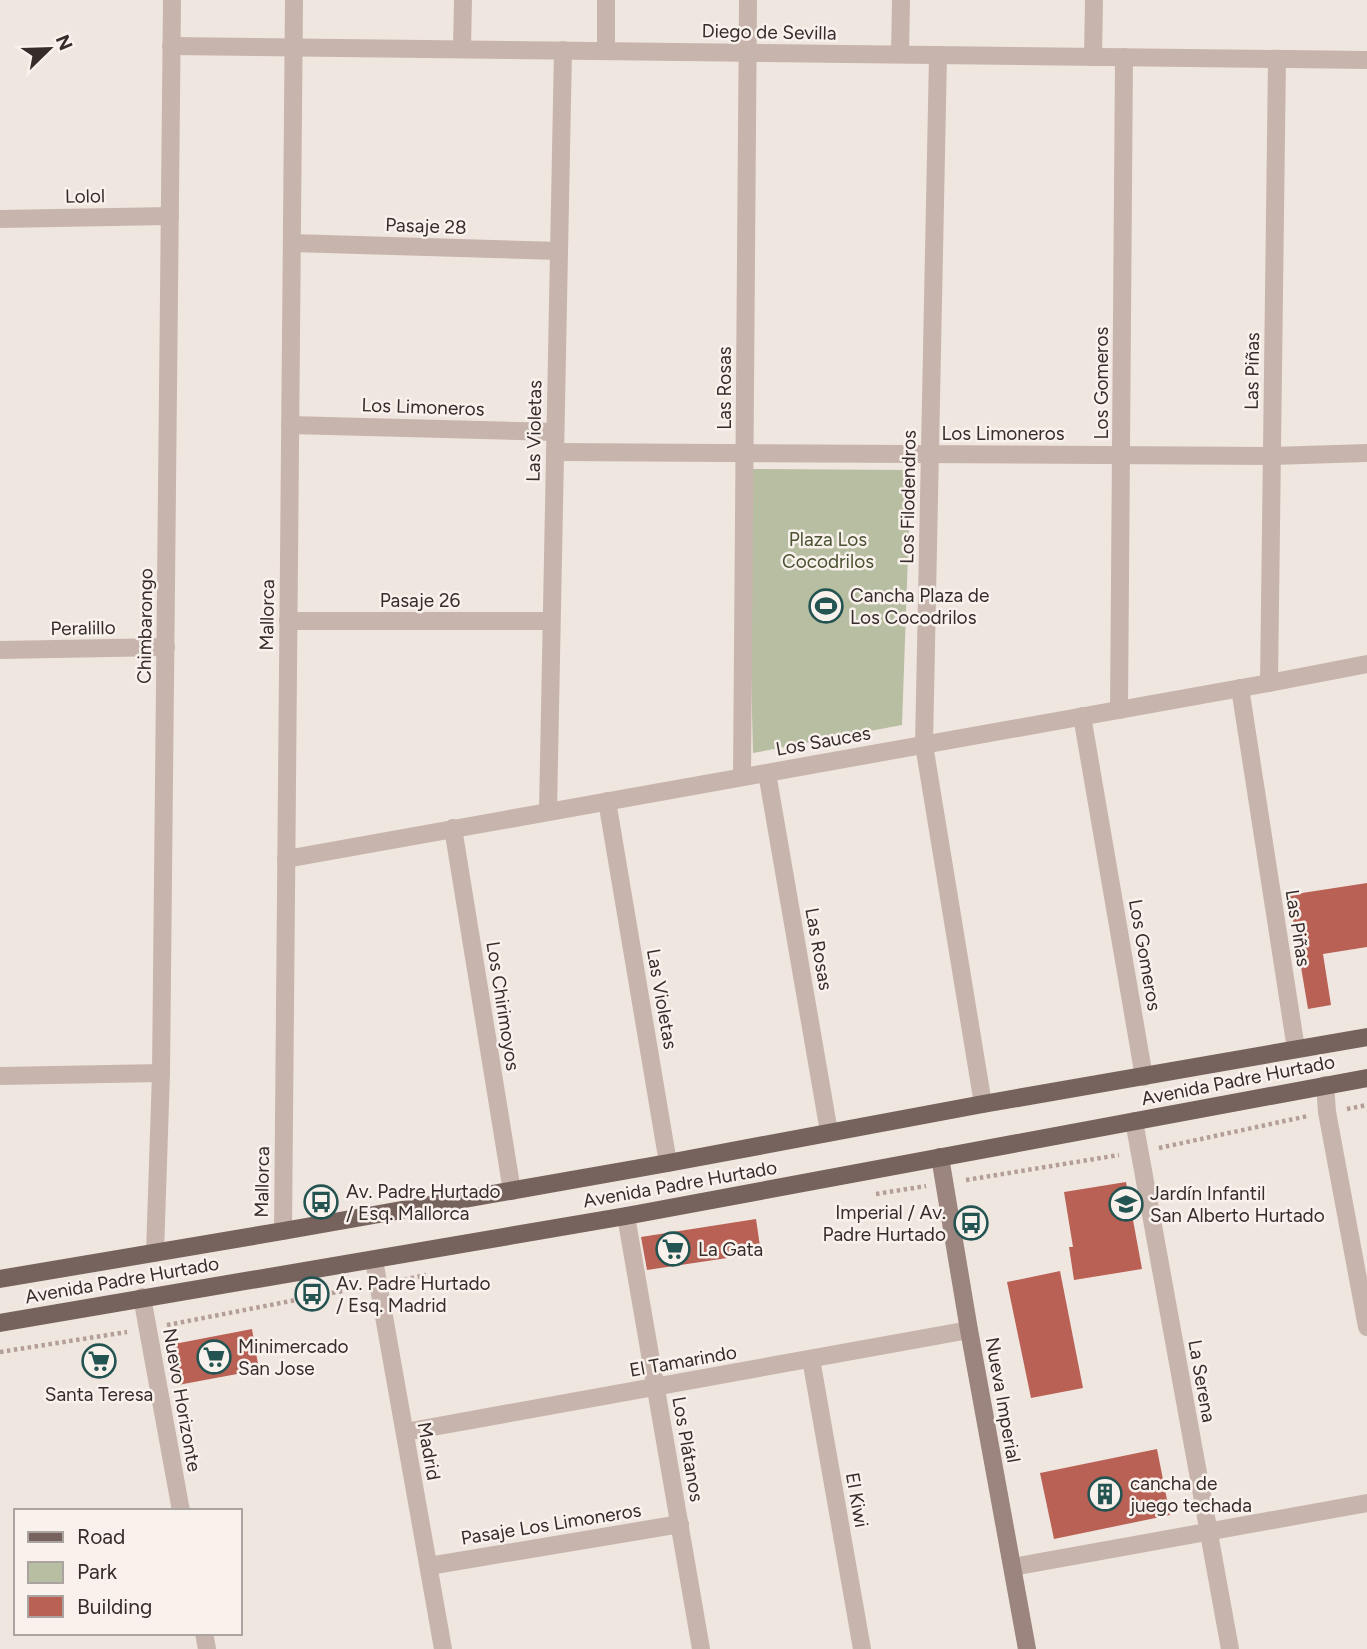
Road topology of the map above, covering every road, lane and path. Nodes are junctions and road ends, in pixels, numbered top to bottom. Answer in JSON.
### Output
{"nodes":[{"id":1,"x":172,"y":0,"type":"edge"},
{"id":2,"x":294,"y":0,"type":"edge"},
{"id":3,"x":463,"y":0,"type":"edge"},
{"id":4,"x":606,"y":0,"type":"edge"},
{"id":5,"x":748,"y":0,"type":"edge"},
{"id":6,"x":901,"y":0,"type":"edge"},
{"id":7,"x":1094,"y":0,"type":"edge"},
{"id":8,"x":172,"y":46,"type":"junction"},
{"id":9,"x":293,"y":47,"type":"junction"},
{"id":10,"x":462,"y":49,"type":"junction"},
{"id":11,"x":563,"y":50,"type":"junction"},
{"id":12,"x":606,"y":51,"type":"junction"},
{"id":13,"x":748,"y":53,"type":"junction"},
{"id":14,"x":900,"y":54,"type":"junction"},
{"id":15,"x":938,"y":55,"type":"junction"},
{"id":16,"x":1093,"y":57,"type":"junction"},
{"id":17,"x":1124,"y":57,"type":"junction"},
{"id":18,"x":1277,"y":59,"type":"junction"},
{"id":19,"x":1367,"y":60,"type":"edge"},
{"id":20,"x":170,"y":216,"type":"junction"},
{"id":21,"x":0,"y":219,"type":"edge"},
{"id":22,"x":292,"y":243,"type":"junction"},
{"id":23,"x":559,"y":251,"type":"junction"},
{"id":24,"x":290,"y":425,"type":"junction"},
{"id":25,"x":555,"y":432,"type":"junction"},
{"id":26,"x":555,"y":452,"type":"junction"},
{"id":27,"x":745,"y":453,"type":"junction"},
{"id":28,"x":1367,"y":453,"type":"edge"},
{"id":29,"x":930,"y":454,"type":"junction"},
{"id":30,"x":1121,"y":455,"type":"junction"},
{"id":31,"x":1272,"y":456,"type":"junction"},
{"id":32,"x":288,"y":621,"type":"junction"},
{"id":33,"x":551,"y":621,"type":"junction"},
{"id":34,"x":166,"y":648,"type":"junction"},
{"id":35,"x":0,"y":650,"type":"edge"},
{"id":36,"x":1367,"y":664,"type":"edge"},
{"id":37,"x":1269,"y":683,"type":"junction"},
{"id":38,"x":1240,"y":688,"type":"junction"},
{"id":39,"x":1119,"y":710,"type":"junction"},
{"id":40,"x":1082,"y":716,"type":"junction"},
{"id":41,"x":925,"y":745,"type":"junction"},
{"id":42,"x":767,"y":773,"type":"junction"},
{"id":43,"x":743,"y":777,"type":"junction"},
{"id":44,"x":607,"y":801,"type":"junction"},
{"id":45,"x":548,"y":811,"type":"junction"},
{"id":46,"x":453,"y":828,"type":"junction"},
{"id":47,"x":286,"y":859,"type":"junction"},
{"id":48,"x":1367,"y":1037,"type":"edge"},
{"id":49,"x":1296,"y":1049,"type":"junction"},
{"id":50,"x":162,"y":1073,"type":"junction"},
{"id":51,"x":0,"y":1076,"type":"edge"},
{"id":52,"x":1144,"y":1077,"type":"junction"},
{"id":53,"x":1367,"y":1078,"type":"edge"},
{"id":54,"x":1325,"y":1085,"type":"junction"},
{"id":55,"x":983,"y":1104,"type":"junction"},
{"id":56,"x":1134,"y":1121,"type":"junction"},
{"id":57,"x":829,"y":1132,"type":"junction"},
{"id":58,"x":940,"y":1157,"type":"junction"},
{"id":59,"x":668,"y":1163,"type":"junction"},
{"id":60,"x":512,"y":1191,"type":"junction"},
{"id":61,"x":626,"y":1216,"type":"junction"},
{"id":62,"x":283,"y":1231,"type":"junction"},
{"id":63,"x":155,"y":1253,"type":"junction"},
{"id":64,"x":374,"y":1260,"type":"junction"},
{"id":65,"x":0,"y":1279,"type":"edge"},
{"id":66,"x":142,"y":1297,"type":"junction"},
{"id":67,"x":0,"y":1323,"type":"edge"},
{"id":68,"x":1367,"y":1327,"type":"edge"},
{"id":69,"x":970,"y":1330,"type":"junction"},
{"id":70,"x":811,"y":1359,"type":"junction"},
{"id":71,"x":656,"y":1387,"type":"junction"},
{"id":72,"x":405,"y":1432,"type":"junction"},
{"id":73,"x":1367,"y":1503,"type":"edge"},
{"id":74,"x":181,"y":1509,"type":"edge"},
{"id":75,"x":680,"y":1524,"type":"junction"},
{"id":76,"x":1208,"y":1531,"type":"junction"},
{"id":77,"x":429,"y":1566,"type":"junction"},
{"id":78,"x":1013,"y":1567,"type":"junction"},
{"id":79,"x":443,"y":1649,"type":"edge"},
{"id":80,"x":701,"y":1649,"type":"edge"},
{"id":81,"x":862,"y":1649,"type":"edge"},
{"id":82,"x":1027,"y":1649,"type":"edge"},
{"id":83,"x":1230,"y":1649,"type":"edge"}],
"edges":[{"from":1,"to":8,"type":"street","name":"Chimbarongo"},
{"from":2,"to":9,"type":"street","name":"Mallorca"},
{"from":3,"to":10,"type":"street"},
{"from":4,"to":12,"type":"street"},
{"from":5,"to":13,"type":"street","name":"Las Rosas"},
{"from":6,"to":14,"type":"street"},
{"from":7,"to":16,"type":"street"},
{"from":8,"to":9,"type":"street","name":"Diego de Sevilla"},
{"from":8,"to":20,"type":"street","name":"Chimbarongo"},
{"from":9,"to":10,"type":"street","name":"Diego de Sevilla"},
{"from":9,"to":22,"type":"street","name":"Mallorca"},
{"from":10,"to":11,"type":"street","name":"Diego de Sevilla"},
{"from":11,"to":12,"type":"street","name":"Diego de Sevilla"},
{"from":11,"to":23,"type":"street","name":"Las Violetas"},
{"from":12,"to":13,"type":"street","name":"Diego de Sevilla"},
{"from":13,"to":14,"type":"street","name":"Diego de Sevilla"},
{"from":13,"to":27,"type":"street","name":"Las Rosas"},
{"from":14,"to":15,"type":"street","name":"Diego de Sevilla"},
{"from":15,"to":16,"type":"street","name":"Diego de Sevilla"},
{"from":15,"to":29,"type":"street","name":"Los Filodendros"},
{"from":16,"to":17,"type":"street","name":"Diego de Sevilla"},
{"from":17,"to":18,"type":"street","name":"Diego de Sevilla"},
{"from":17,"to":30,"type":"street","name":"Los Gomeros"},
{"from":18,"to":19,"type":"street","name":"Diego de Sevilla"},
{"from":18,"to":31,"type":"street","name":"Las Piñas"},
{"from":20,"to":21,"type":"street","name":"Lolol"},
{"from":20,"to":34,"type":"street","name":"Chimbarongo"},
{"from":22,"to":23,"type":"street","name":"Pasaje 28"},
{"from":22,"to":24,"type":"street","name":"Mallorca"},
{"from":23,"to":25,"type":"street","name":"Las Violetas"},
{"from":24,"to":25,"type":"street","name":"Los Limoneros"},
{"from":24,"to":32,"type":"street","name":"Mallorca"},
{"from":25,"to":26,"type":"street","name":"Las Violetas"},
{"from":26,"to":27,"type":"street","name":"Los Limoneros"},
{"from":26,"to":33,"type":"street","name":"Las Violetas"},
{"from":27,"to":29,"type":"street","name":"Los Limoneros"},
{"from":27,"to":43,"type":"street","name":"Las Rosas"},
{"from":28,"to":31,"type":"street","name":"Los Limoneros"},
{"from":29,"to":30,"type":"street","name":"Los Limoneros"},
{"from":29,"to":41,"type":"street","name":"Los Filodendros"},
{"from":30,"to":31,"type":"street","name":"Los Limoneros"},
{"from":30,"to":39,"type":"street","name":"Los Gomeros"},
{"from":31,"to":37,"type":"street","name":"Las Piñas"},
{"from":32,"to":33,"type":"street","name":"Pasaje 26"},
{"from":32,"to":47,"type":"street","name":"Mallorca"},
{"from":33,"to":45,"type":"street","name":"Las Violetas"},
{"from":34,"to":35,"type":"street","name":"Peralillo"},
{"from":34,"to":50,"type":"street","name":"Chimbarongo"},
{"from":36,"to":37,"type":"street","name":"Los Sauces"},
{"from":37,"to":38,"type":"street","name":"Los Sauces"},
{"from":38,"to":39,"type":"street","name":"Los Sauces"},
{"from":38,"to":49,"type":"street","name":"Las Piñas"},
{"from":39,"to":40,"type":"street","name":"Los Sauces"},
{"from":40,"to":41,"type":"street","name":"Los Sauces"},
{"from":40,"to":52,"type":"street","name":"Los Gomeros"},
{"from":41,"to":42,"type":"street","name":"Los Sauces"},
{"from":41,"to":55,"type":"street","name":"Los Filodendros"},
{"from":42,"to":43,"type":"street","name":"Los Sauces"},
{"from":42,"to":57,"type":"street","name":"Las Rosas"},
{"from":43,"to":44,"type":"street","name":"Los Sauces"},
{"from":44,"to":45,"type":"street","name":"Los Sauces"},
{"from":44,"to":59,"type":"street","name":"Las Violetas"},
{"from":45,"to":46,"type":"street","name":"Los Sauces"},
{"from":46,"to":47,"type":"street","name":"Los Sauces"},
{"from":46,"to":60,"type":"street","name":"Los Chirimoyos"},
{"from":47,"to":62,"type":"street","name":"Mallorca"},
{"from":48,"to":49,"type":"main road","name":"Avenida Padre Hurtado"},
{"from":49,"to":52,"type":"main road","name":"Avenida Padre Hurtado"},
{"from":50,"to":51,"type":"street"},
{"from":50,"to":63,"type":"street","name":"Chimbarongo"},
{"from":52,"to":55,"type":"main road","name":"Avenida Padre Hurtado"},
{"from":53,"to":54,"type":"main road","name":"Avenida Padre Hurtado"},
{"from":54,"to":56,"type":"main road","name":"Avenida Padre Hurtado"},
{"from":54,"to":68,"type":"street"},
{"from":55,"to":57,"type":"main road","name":"Avenida Padre Hurtado"},
{"from":56,"to":58,"type":"main road","name":"Avenida Padre Hurtado"},
{"from":56,"to":76,"type":"street","name":"La Serena"},
{"from":57,"to":59,"type":"main road","name":"Avenida Padre Hurtado"},
{"from":58,"to":61,"type":"main road","name":"Avenida Padre Hurtado"},
{"from":58,"to":69,"type":"street","name":"Nueva Imperial"},
{"from":59,"to":60,"type":"main road","name":"Avenida Padre Hurtado"},
{"from":60,"to":62,"type":"main road","name":"Avenida Padre Hurtado"},
{"from":61,"to":64,"type":"main road","name":"Avenida Padre Hurtado"},
{"from":61,"to":71,"type":"street","name":"Los Plátanos"},
{"from":62,"to":63,"type":"main road","name":"Avenida Padre Hurtado"},
{"from":63,"to":65,"type":"main road","name":"Avenida Padre Hurtado"},
{"from":64,"to":66,"type":"main road","name":"Avenida Padre Hurtado"},
{"from":64,"to":72,"type":"street","name":"Madrid"},
{"from":66,"to":67,"type":"main road","name":"Avenida Padre Hurtado"},
{"from":66,"to":74,"type":"street","name":"Nuevo Horizonte"},
{"from":69,"to":70,"type":"street","name":"El Tamarindo"},
{"from":69,"to":78,"type":"street","name":"Nueva Imperial"},
{"from":70,"to":71,"type":"street","name":"El Tamarindo"},
{"from":70,"to":81,"type":"street","name":"El Kiwi"},
{"from":71,"to":72,"type":"street","name":"El Tamarindo"},
{"from":71,"to":75,"type":"street","name":"Los Plátanos"},
{"from":72,"to":77,"type":"street","name":"Madrid"},
{"from":73,"to":76,"type":"street"},
{"from":75,"to":77,"type":"street","name":"Pasaje Los Limoneros"},
{"from":75,"to":80,"type":"street","name":"Los Plátanos"},
{"from":76,"to":78,"type":"street"},
{"from":76,"to":83,"type":"street","name":"La Serena"},
{"from":77,"to":79,"type":"street","name":"Madrid"},
{"from":78,"to":82,"type":"street","name":"Nueva Imperial"}]}
